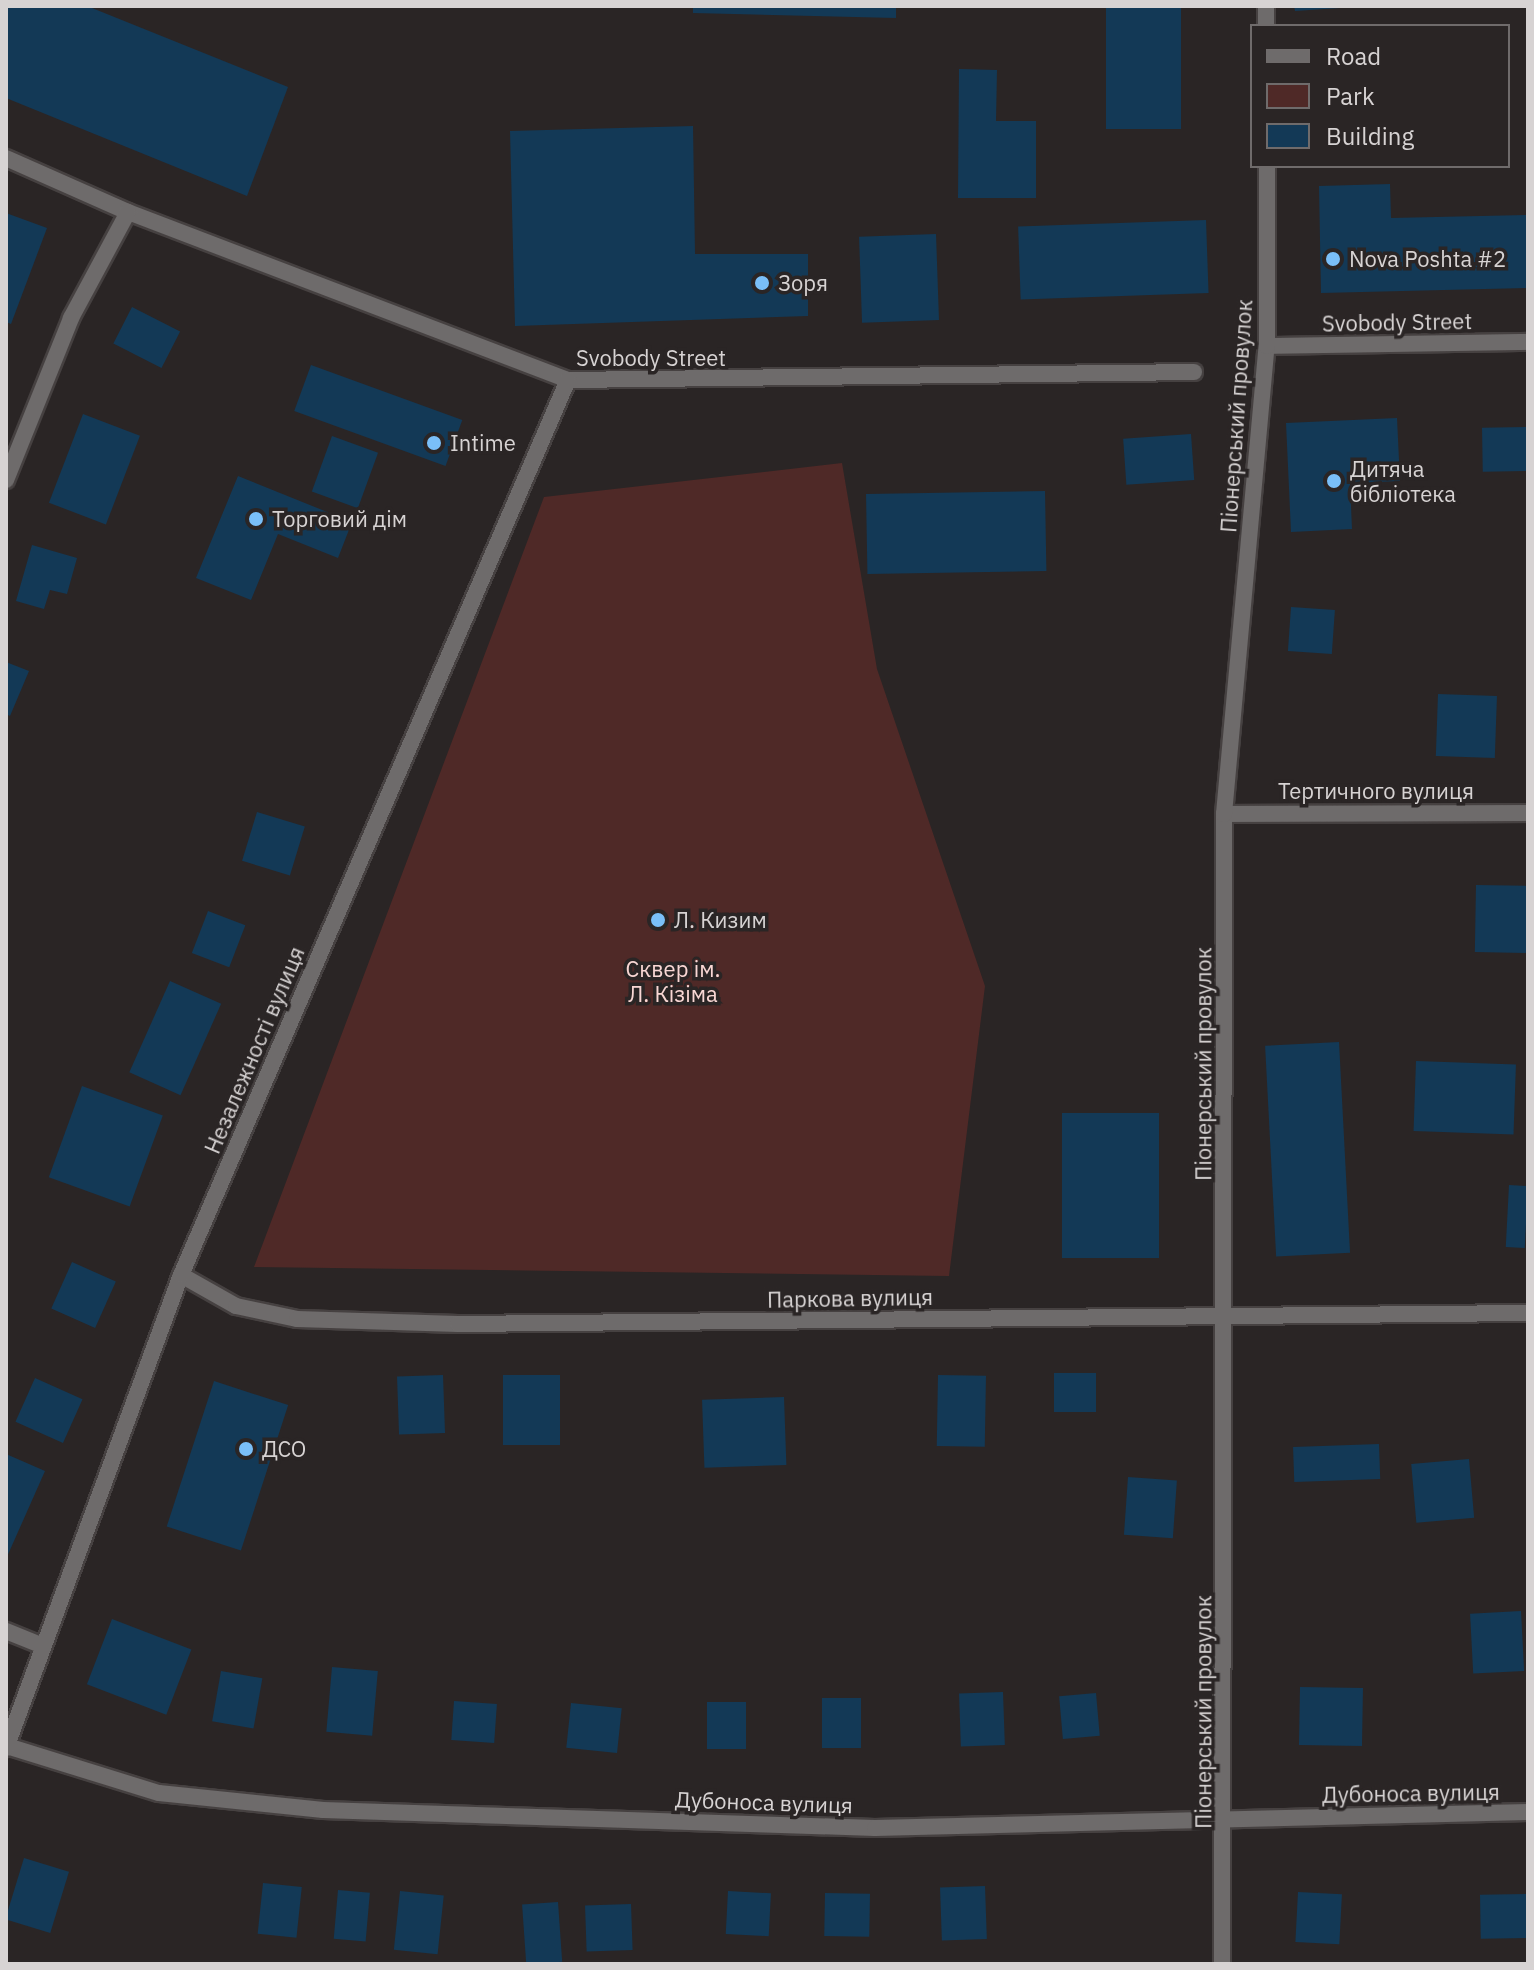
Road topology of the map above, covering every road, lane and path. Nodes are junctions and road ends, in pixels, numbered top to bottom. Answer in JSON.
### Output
{"nodes":[{"id":1,"x":6,"y":158,"type":"edge"},
{"id":2,"x":1267,"y":168,"type":"edge"},
{"id":3,"x":128,"y":212,"type":"junction"},
{"id":4,"x":1528,"y":342,"type":"edge"},
{"id":5,"x":1267,"y":346,"type":"junction"},
{"id":6,"x":1194,"y":372,"type":"dead end"},
{"id":7,"x":568,"y":380,"type":"junction"},
{"id":8,"x":6,"y":480,"type":"edge"},
{"id":9,"x":1528,"y":813,"type":"edge"},
{"id":10,"x":1224,"y":814,"type":"junction"},
{"id":11,"x":181,"y":1275,"type":"junction"},
{"id":12,"x":1528,"y":1313,"type":"edge"},
{"id":13,"x":1226,"y":1316,"type":"junction"},
{"id":14,"x":6,"y":1631,"type":"edge"},
{"id":15,"x":40,"y":1645,"type":"junction"},
{"id":16,"x":6,"y":1747,"type":"edge"},
{"id":17,"x":1528,"y":1812,"type":"edge"},
{"id":18,"x":1225,"y":1819,"type":"junction"},
{"id":19,"x":1222,"y":1964,"type":"edge"}],
"edges":[{"from":1,"to":3,"type":"street","name":"Svobody Street"},
{"from":2,"to":5,"type":"street","name":"Піонерський провулок"},
{"from":3,"to":7,"type":"street","name":"Svobody Street"},
{"from":3,"to":8,"type":"street"},
{"from":4,"to":5,"type":"street","name":"Svobody Street"},
{"from":5,"to":10,"type":"street","name":"Піонерський провулок"},
{"from":6,"to":7,"type":"street","name":"Svobody Street"},
{"from":7,"to":11,"type":"street","name":"Незалежності вулиця"},
{"from":9,"to":10,"type":"street","name":"Тертичного вулиця"},
{"from":10,"to":13,"type":"street","name":"Піонерський провулок"},
{"from":11,"to":13,"type":"street","name":"Паркова вулиця"},
{"from":11,"to":15,"type":"street","name":"Незалежності вулиця"},
{"from":12,"to":13,"type":"street","name":"Паркова вулиця"},
{"from":13,"to":18,"type":"street","name":"Піонерський провулок"},
{"from":14,"to":15,"type":"street"},
{"from":15,"to":16,"type":"street","name":"Незалежності вулиця"},
{"from":16,"to":18,"type":"street","name":"Дубоноса вулиця"},
{"from":17,"to":18,"type":"street","name":"Дубоноса вулиця"},
{"from":18,"to":19,"type":"street","name":"Піонерський провулок"}]}
